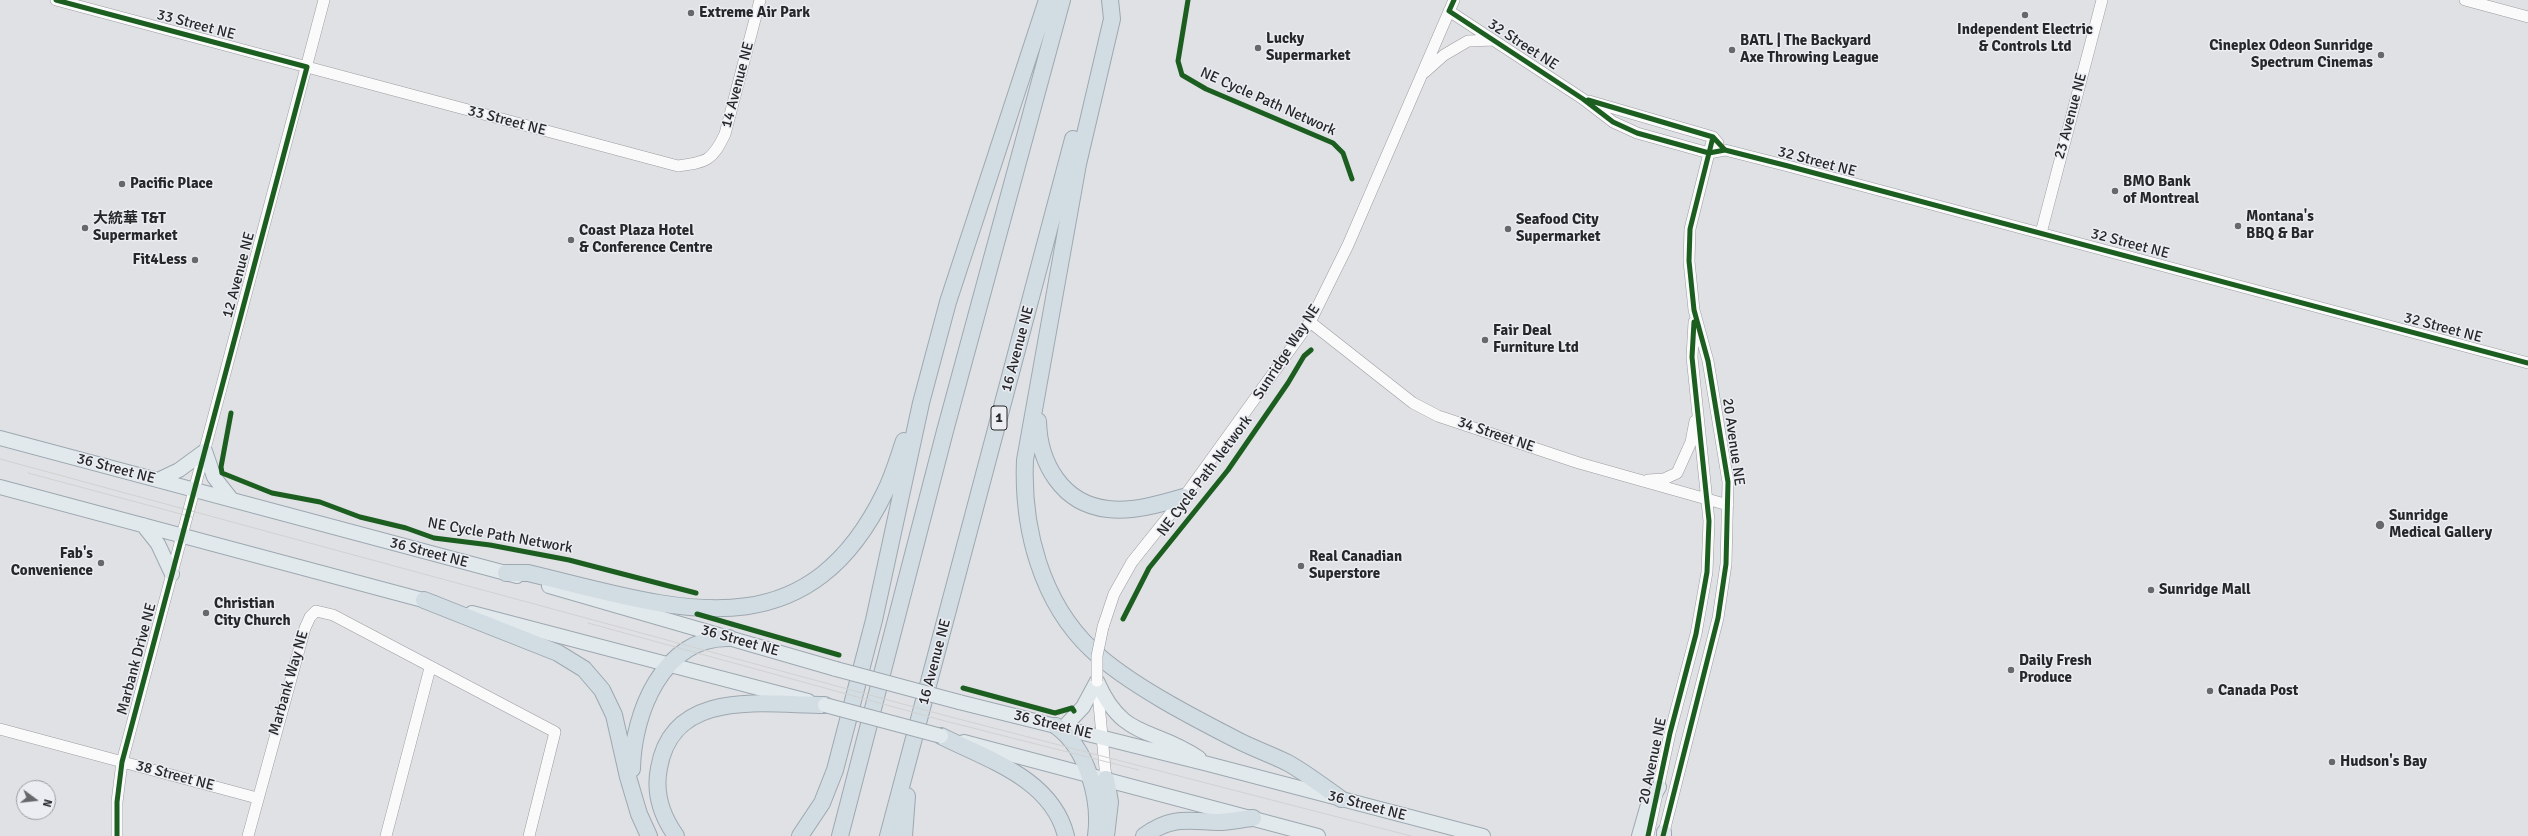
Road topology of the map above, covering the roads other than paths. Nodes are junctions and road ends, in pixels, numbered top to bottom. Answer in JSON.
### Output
{"nodes":[{"id":1,"x":56,"y":0,"type":"edge"},
{"id":2,"x":324,"y":0,"type":"edge"},
{"id":3,"x":760,"y":0,"type":"edge"},
{"id":4,"x":1047,"y":0,"type":"edge"},
{"id":5,"x":1062,"y":0,"type":"edge"},
{"id":6,"x":1110,"y":0,"type":"edge"},
{"id":7,"x":1454,"y":0,"type":"edge"},
{"id":8,"x":2102,"y":0,"type":"edge"},
{"id":9,"x":2465,"y":0,"type":"edge"},
{"id":10,"x":1449,"y":12,"type":"junction"},
{"id":11,"x":2528,"y":17,"type":"edge"},
{"id":12,"x":1493,"y":40,"type":"junction"},
{"id":13,"x":307,"y":67,"type":"junction"},
{"id":14,"x":1423,"y":74,"type":"junction"},
{"id":15,"x":1583,"y":99,"type":"junction"},
{"id":16,"x":1713,"y":137,"type":"junction"},
{"id":17,"x":1725,"y":150,"type":"junction"},
{"id":18,"x":1709,"y":153,"type":"junction"},
{"id":19,"x":704,"y":163,"type":"joint"},
{"id":20,"x":2041,"y":233,"type":"junction"},
{"id":21,"x":1694,"y":310,"type":"junction"},
{"id":22,"x":1310,"y":322,"type":"junction"},
{"id":23,"x":2528,"y":363,"type":"edge"},
{"id":24,"x":1037,"y":389,"type":"junction"},
{"id":25,"x":921,"y":403,"type":"junction"},
{"id":26,"x":1697,"y":407,"type":"junction"},
{"id":27,"x":0,"y":438,"type":"edge"},
{"id":28,"x":205,"y":451,"type":"junction"},
{"id":29,"x":158,"y":480,"type":"junction"},
{"id":30,"x":1637,"y":481,"type":"junction"},
{"id":31,"x":0,"y":487,"type":"edge"},
{"id":32,"x":195,"y":490,"type":"junction"},
{"id":33,"x":1184,"y":498,"type":"junction"},
{"id":34,"x":1706,"y":499,"type":"junction"},
{"id":35,"x":232,"y":500,"type":"junction"},
{"id":36,"x":1728,"y":505,"type":"junction"},
{"id":37,"x":143,"y":525,"type":"junction"},
{"id":38,"x":182,"y":536,"type":"junction"},
{"id":39,"x":506,"y":573,"type":"junction"},
{"id":40,"x":172,"y":574,"type":"junction"},
{"id":41,"x":424,"y":600,"type":"junction"},
{"id":42,"x":729,"y":638,"type":"junction"},
{"id":43,"x":670,"y":665,"type":"junction"},
{"id":44,"x":430,"y":668,"type":"junction"},
{"id":45,"x":1097,"y":681,"type":"junction"},
{"id":46,"x":924,"y":702,"type":"junction"},
{"id":47,"x":825,"y":705,"type":"junction"},
{"id":48,"x":1060,"y":727,"type":"junction"},
{"id":49,"x":0,"y":729,"type":"edge"},
{"id":50,"x":941,"y":736,"type":"junction"},
{"id":51,"x":1101,"y":737,"type":"junction"},
{"id":52,"x":122,"y":762,"type":"junction"},
{"id":53,"x":1208,"y":764,"type":"junction"},
{"id":54,"x":1089,"y":775,"type":"junction"},
{"id":55,"x":1106,"y":779,"type":"junction"},
{"id":56,"x":1659,"y":787,"type":"junction"},
{"id":57,"x":257,"y":798,"type":"junction"},
{"id":58,"x":635,"y":798,"type":"junction"},
{"id":59,"x":1341,"y":799,"type":"junction"},
{"id":60,"x":1253,"y":818,"type":"junction"},
{"id":61,"x":1664,"y":835,"type":"edge"},
{"id":62,"x":117,"y":836,"type":"edge"},
{"id":63,"x":248,"y":836,"type":"edge"},
{"id":64,"x":386,"y":836,"type":"edge"},
{"id":65,"x":529,"y":836,"type":"edge"},
{"id":66,"x":649,"y":836,"type":"edge"},
{"id":67,"x":676,"y":836,"type":"edge"},
{"id":68,"x":800,"y":836,"type":"edge"},
{"id":69,"x":840,"y":836,"type":"edge"},
{"id":70,"x":888,"y":836,"type":"edge"},
{"id":71,"x":904,"y":836,"type":"edge"},
{"id":72,"x":1066,"y":836,"type":"edge"},
{"id":73,"x":1096,"y":836,"type":"edge"},
{"id":74,"x":1106,"y":836,"type":"edge"},
{"id":75,"x":1144,"y":836,"type":"edge"},
{"id":76,"x":1318,"y":836,"type":"edge"},
{"id":77,"x":1483,"y":836,"type":"edge"},
{"id":78,"x":1639,"y":836,"type":"edge"},
{"id":79,"x":1648,"y":836,"type":"edge"}],
"edges":[{"from":1,"to":13,"type":"street","name":"33 Street NE"},
{"from":2,"to":13,"type":"street","name":"12 Avenue NE"},
{"from":3,"to":19,"type":"street","name":"14 Avenue NE"},
{"from":4,"to":25,"type":"highway"},
{"from":5,"to":69,"type":"highway"},
{"from":6,"to":24,"type":"highway"},
{"from":6,"to":46,"type":"highway","name":"16 Avenue NE","number":"1"},
{"from":7,"to":10,"type":"street","name":"Sunridge Way NE"},
{"from":8,"to":20,"type":"street","name":"23 Avenue NE"},
{"from":9,"to":11,"type":"street"},
{"from":10,"to":12,"type":"street","name":"32 Street NE"},
{"from":10,"to":14,"type":"street","name":"Sunridge Way NE"},
{"from":12,"to":14,"type":"street"},
{"from":12,"to":15,"type":"street","name":"32 Street NE"},
{"from":13,"to":19,"type":"street","name":"33 Street NE"},
{"from":13,"to":28,"type":"street","name":"12 Avenue NE"},
{"from":14,"to":22,"type":"street","name":"Sunridge Way NE"},
{"from":15,"to":16,"type":"street","name":"32 Street NE"},
{"from":15,"to":18,"type":"street","name":"32 Street NE"},
{"from":16,"to":17,"type":"street"},
{"from":16,"to":18,"type":"street","name":"20 Avenue NE"},
{"from":17,"to":18,"type":"street","name":"32 Street NE"},
{"from":17,"to":20,"type":"street","name":"32 Street NE"},
{"from":18,"to":21,"type":"street","name":"20 Avenue NE"},
{"from":20,"to":23,"type":"street","name":"32 Street NE"},
{"from":21,"to":26,"type":"street","name":"20 Avenue NE"},
{"from":21,"to":36,"type":"street","name":"20 Avenue NE"},
{"from":22,"to":30,"type":"street","name":"34 Street NE"},
{"from":22,"to":33,"type":"street","name":"Sunridge Way NE"},
{"from":24,"to":33,"type":"highway"},
{"from":24,"to":59,"type":"highway"},
{"from":25,"to":39,"type":"highway"},
{"from":25,"to":68,"type":"highway"},
{"from":26,"to":30,"type":"street"},
{"from":26,"to":34,"type":"street","name":"20 Avenue NE"},
{"from":27,"to":29,"type":"main road","name":"36 Street NE"},
{"from":28,"to":29,"type":"main road"},
{"from":28,"to":32,"type":"street","name":"12 Avenue NE"},
{"from":28,"to":35,"type":"main road"},
{"from":29,"to":32,"type":"main road","name":"36 Street NE"},
{"from":30,"to":34,"type":"street","name":"34 Street NE"},
{"from":31,"to":37,"type":"main road"},
{"from":32,"to":35,"type":"main road","name":"36 Street NE"},
{"from":32,"to":38,"type":"street","name":"Marbank Drive NE"},
{"from":33,"to":45,"type":"street","name":"Sunridge Way NE","bridge":true},
{"from":34,"to":36,"type":"street","name":"34 Street NE"},
{"from":34,"to":56,"type":"street","name":"20 Avenue NE"},
{"from":35,"to":39,"type":"main road","name":"36 Street NE"},
{"from":36,"to":61,"type":"street","name":"20 Avenue NE"},
{"from":37,"to":38,"type":"main road"},
{"from":37,"to":40,"type":"main road"},
{"from":38,"to":40,"type":"street","name":"Marbank Drive NE"},
{"from":38,"to":41,"type":"main road"},
{"from":39,"to":42,"type":"main road","name":"36 Street NE"},
{"from":40,"to":52,"type":"street","name":"Marbank Drive NE"},
{"from":41,"to":43,"type":"main road"},
{"from":41,"to":58,"type":"highway"},
{"from":42,"to":43,"type":"highway"},
{"from":42,"to":48,"type":"main road","name":"36 Street NE","bridge":true},
{"from":43,"to":47,"type":"main road"},
{"from":43,"to":58,"type":"highway"},
{"from":44,"to":57,"type":"street","name":"Marbank Way NE"},
{"from":44,"to":64,"type":"street"},
{"from":44,"to":65,"type":"street","name":"Marbank Way NE"},
{"from":45,"to":48,"type":"main road"},
{"from":45,"to":51,"type":"street","name":"Sunridge Way NE"},
{"from":45,"to":53,"type":"main road"},
{"from":46,"to":70,"type":"highway","name":"16 Avenue NE","number":"1"},
{"from":46,"to":71,"type":"highway"},
{"from":47,"to":50,"type":"main road","bridge":true},
{"from":47,"to":67,"type":"highway"},
{"from":48,"to":51,"type":"main road","name":"36 Street NE"},
{"from":48,"to":54,"type":"highway"},
{"from":49,"to":52,"type":"street","name":"38 Street NE"},
{"from":50,"to":54,"type":"main road"},
{"from":50,"to":72,"type":"highway"},
{"from":51,"to":53,"type":"main road","name":"36 Street NE"},
{"from":51,"to":55,"type":"street","name":"Sunridge Way NE"},
{"from":52,"to":57,"type":"street","name":"38 Street NE"},
{"from":52,"to":62,"type":"street","name":"Marbank Drive NE"},
{"from":53,"to":59,"type":"main road","name":"36 Street NE"},
{"from":54,"to":55,"type":"main road"},
{"from":54,"to":73,"type":"highway"},
{"from":55,"to":60,"type":"main road"},
{"from":55,"to":74,"type":"highway"},
{"from":56,"to":78,"type":"main road"},
{"from":56,"to":79,"type":"street","name":"20 Avenue NE"},
{"from":57,"to":63,"type":"street","name":"Marbank Way NE"},
{"from":58,"to":66,"type":"highway"},
{"from":59,"to":77,"type":"main road","name":"36 Street NE"},
{"from":60,"to":75,"type":"highway"},
{"from":60,"to":76,"type":"main road"}]}
